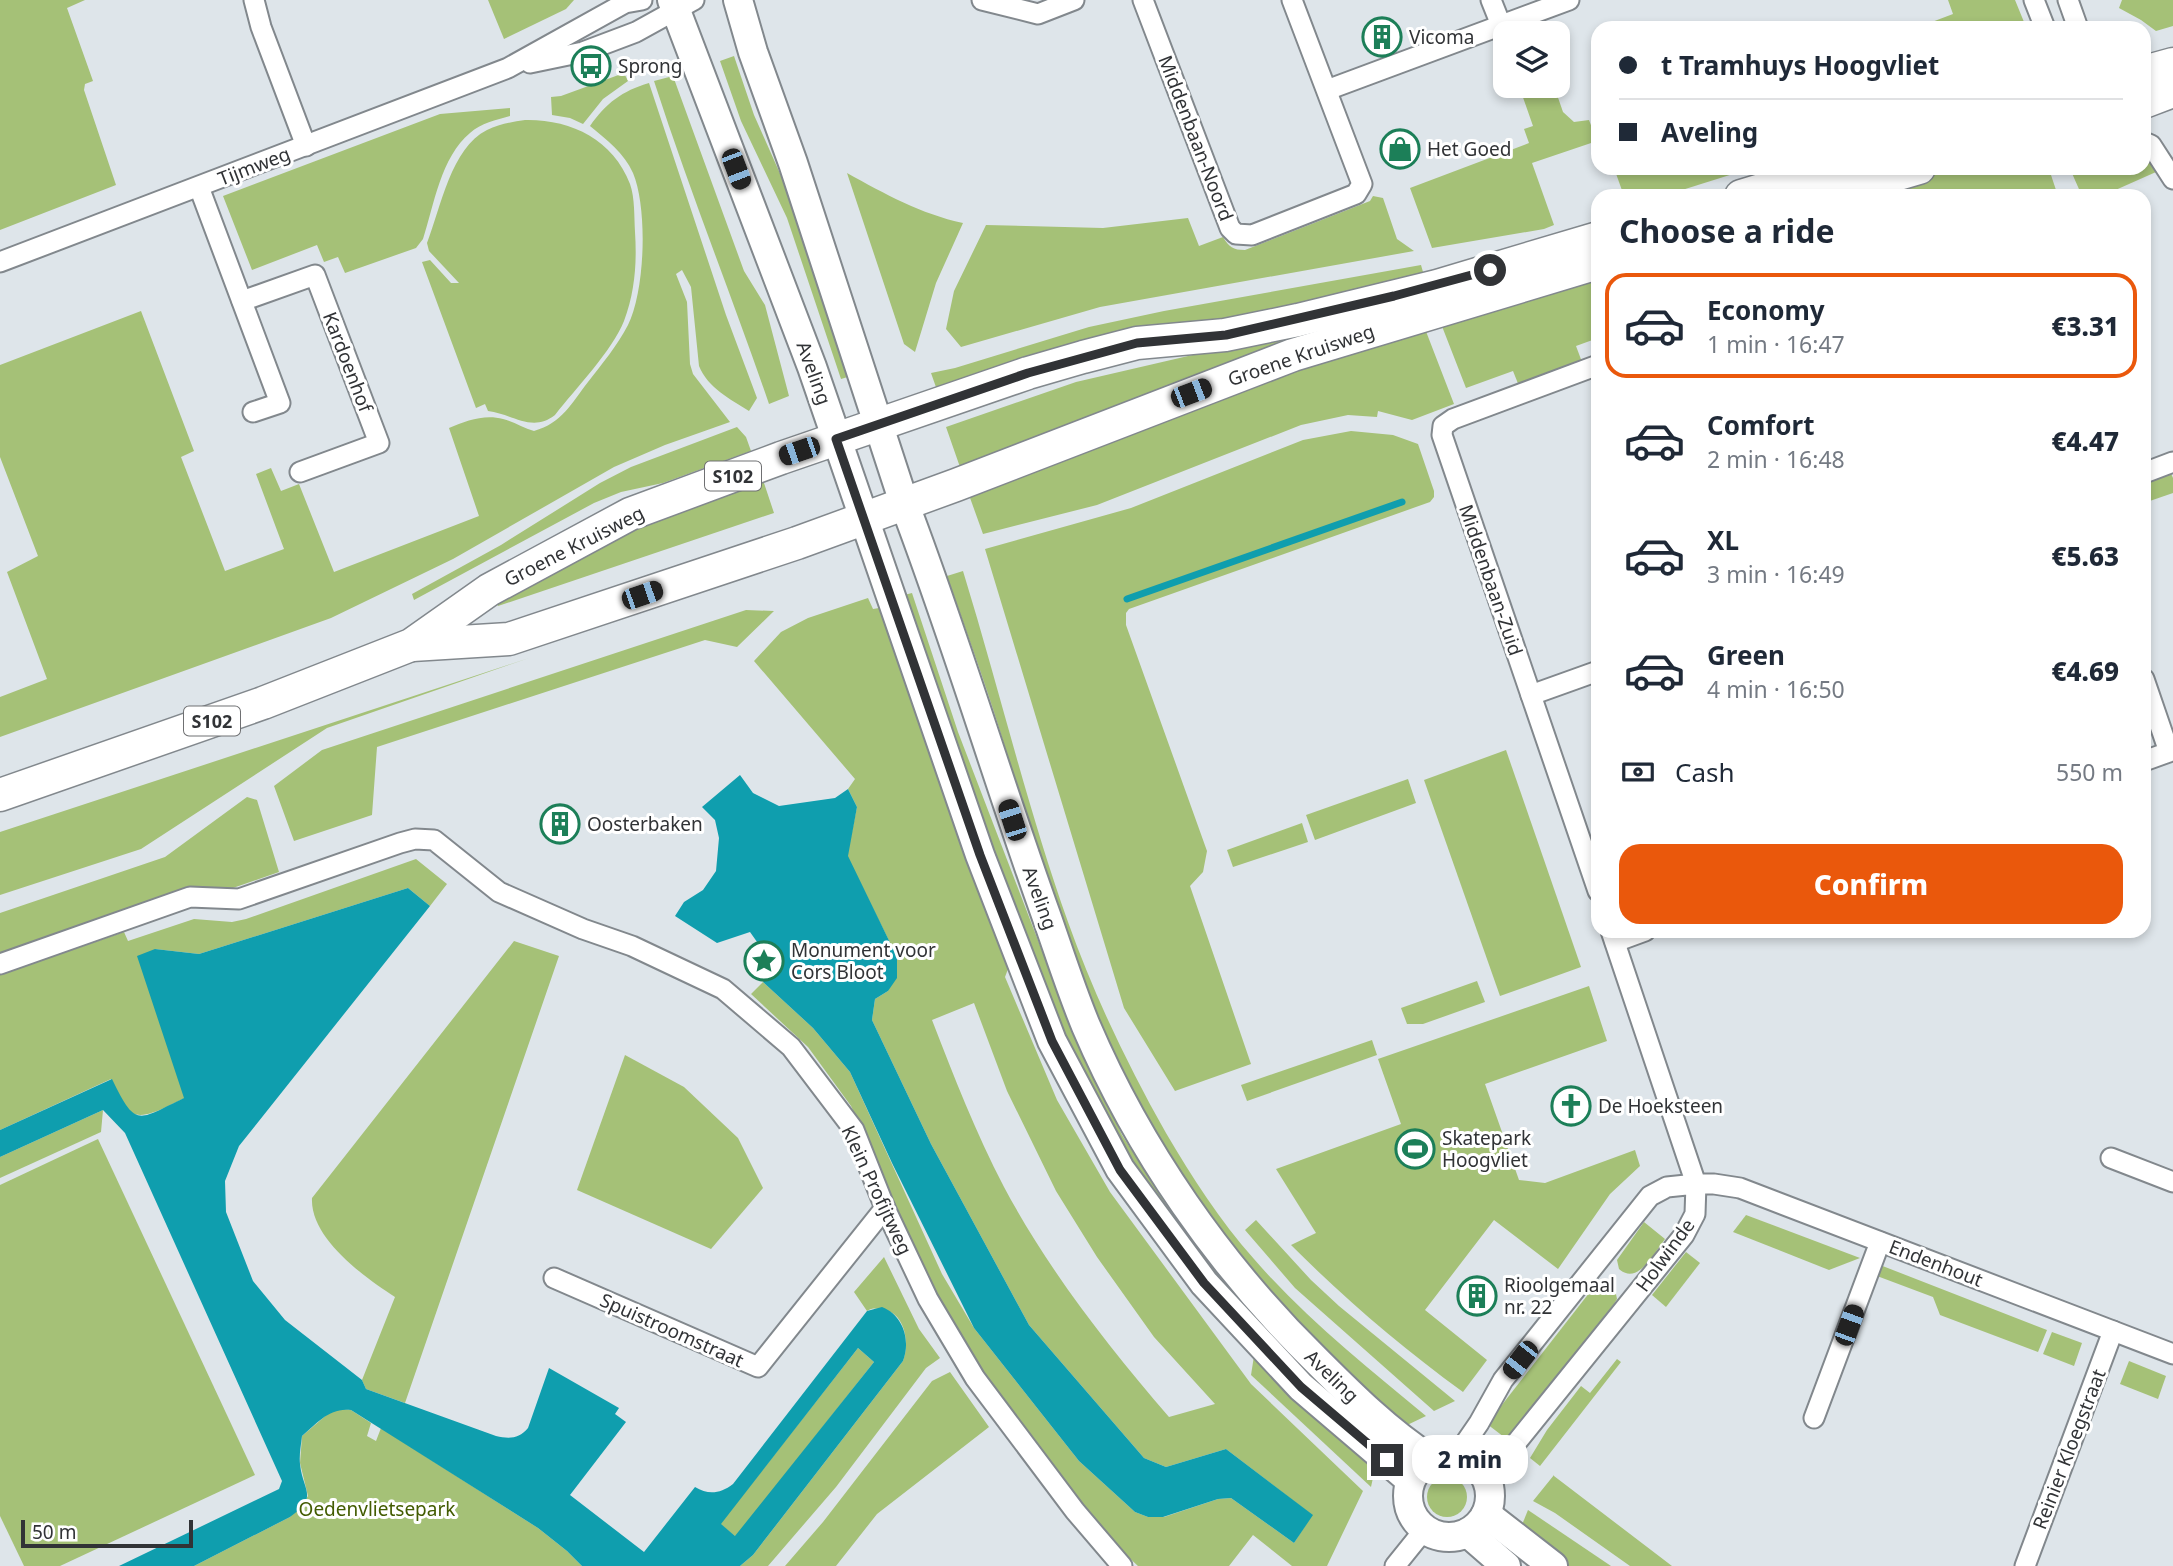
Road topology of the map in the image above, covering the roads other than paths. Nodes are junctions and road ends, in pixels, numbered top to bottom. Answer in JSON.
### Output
{"nodes":[{"id":1,"x":254,"y":0,"type":"edge"},
{"id":2,"x":642,"y":0,"type":"edge"},
{"id":3,"x":738,"y":0,"type":"edge"},
{"id":4,"x":982,"y":0,"type":"edge"},
{"id":5,"x":1074,"y":0,"type":"edge"},
{"id":6,"x":1143,"y":0,"type":"edge"},
{"id":7,"x":1292,"y":0,"type":"edge"},
{"id":8,"x":1491,"y":0,"type":"edge"},
{"id":9,"x":1569,"y":0,"type":"edge"},
{"id":10,"x":2034,"y":0,"type":"edge"},
{"id":11,"x":2067,"y":0,"type":"edge"},
{"id":12,"x":680,"y":3,"type":"edge"},
{"id":13,"x":1499,"y":21,"type":"edge"},
{"id":14,"x":1512,"y":21,"type":"edge"},
{"id":15,"x":2042,"y":21,"type":"edge"},
{"id":16,"x":2075,"y":21,"type":"edge"},
{"id":17,"x":1493,"y":28,"type":"edge"},
{"id":18,"x":2173,"y":64,"type":"edge"},
{"id":19,"x":508,"y":68,"type":"junction"},
{"id":20,"x":2151,"y":70,"type":"edge"},
{"id":21,"x":1326,"y":90,"type":"junction"},
{"id":22,"x":2173,"y":92,"type":"edge"},
{"id":23,"x":2151,"y":100,"type":"edge"},
{"id":24,"x":306,"y":146,"type":"junction"},
{"id":25,"x":2151,"y":148,"type":"edge"},
{"id":26,"x":1810,"y":175,"type":"edge"},
{"id":27,"x":1895,"y":175,"type":"edge"},
{"id":28,"x":2173,"y":179,"type":"edge"},
{"id":29,"x":199,"y":187,"type":"junction"},
{"id":30,"x":1764,"y":189,"type":"edge"},
{"id":31,"x":1848,"y":189,"type":"edge"},
{"id":32,"x":1591,"y":240,"type":"edge"},
{"id":33,"x":0,"y":262,"type":"edge"},
{"id":34,"x":1591,"y":265,"type":"edge"},
{"id":35,"x":242,"y":300,"type":"junction"},
{"id":36,"x":1591,"y":368,"type":"edge"},
{"id":37,"x":253,"y":412,"type":"dead end"},
{"id":38,"x":880,"y":424,"type":"junction"},
{"id":39,"x":836,"y":439,"type":"junction"},
{"id":40,"x":2173,"y":462,"type":"edge"},
{"id":41,"x":2151,"y":470,"type":"edge"},
{"id":42,"x":300,"y":472,"type":"dead end"},
{"id":43,"x":904,"y":503,"type":"junction"},
{"id":44,"x":863,"y":518,"type":"junction"},
{"id":45,"x":411,"y":645,"type":"junction"},
{"id":46,"x":1591,"y":674,"type":"edge"},
{"id":47,"x":1531,"y":695,"type":"junction"},
{"id":48,"x":2151,"y":699,"type":"edge"},
{"id":49,"x":2151,"y":758,"type":"edge"},
{"id":50,"x":0,"y":795,"type":"edge"},
{"id":51,"x":1591,"y":871,"type":"edge"},
{"id":52,"x":1614,"y":938,"type":"edge"},
{"id":53,"x":0,"y":964,"type":"edge"},
{"id":54,"x":2111,"y":1158,"type":"dead end"},
{"id":55,"x":2173,"y":1182,"type":"edge"},
{"id":56,"x":1696,"y":1184,"type":"junction"},
{"id":57,"x":885,"y":1208,"type":"junction"},
{"id":58,"x":1880,"y":1242,"type":"junction"},
{"id":59,"x":554,"y":1278,"type":"dead end"},
{"id":60,"x":2113,"y":1331,"type":"junction"},
{"id":61,"x":2173,"y":1354,"type":"edge"},
{"id":62,"x":1814,"y":1418,"type":"dead end"},
{"id":63,"x":1443,"y":1457,"type":"junction"},
{"id":64,"x":1487,"y":1479,"type":"junction"},
{"id":65,"x":1410,"y":1480,"type":"junction"},
{"id":66,"x":1477,"y":1523,"type":"junction"},
{"id":67,"x":1424,"y":1530,"type":"junction"},
{"id":68,"x":1122,"y":1566,"type":"edge"},
{"id":69,"x":1395,"y":1566,"type":"edge"},
{"id":70,"x":1506,"y":1566,"type":"edge"},
{"id":71,"x":1553,"y":1566,"type":"edge"},
{"id":72,"x":2025,"y":1566,"type":"edge"}],
"edges":[{"from":1,"to":24,"type":"street"},
{"from":2,"to":19,"type":"street","name":"Tijmweg"},
{"from":3,"to":38,"type":"main road","name":"Aveling"},
{"from":4,"to":5,"type":"street"},
{"from":6,"to":21,"type":"street","name":"Middenbaan-Noord"},
{"from":7,"to":21,"type":"street","name":"Middenbaan-Noord"},
{"from":8,"to":13,"type":"street"},
{"from":9,"to":14,"type":"street"},
{"from":10,"to":15,"type":"street"},
{"from":11,"to":16,"type":"street"},
{"from":12,"to":19,"type":"street","name":"Tijmweg"},
{"from":12,"to":39,"type":"main road","name":"Aveling"},
{"from":17,"to":21,"type":"street"},
{"from":18,"to":20,"type":"main road"},
{"from":19,"to":24,"type":"street","name":"Tijmweg"},
{"from":22,"to":23,"type":"main road"},
{"from":24,"to":29,"type":"street","name":"Tijmweg"},
{"from":25,"to":28,"type":"street"},
{"from":26,"to":30,"type":"main road"},
{"from":27,"to":31,"type":"main road"},
{"from":29,"to":33,"type":"street","name":"Tijmweg"},
{"from":29,"to":35,"type":"street"},
{"from":32,"to":38,"type":"main road","name":"Groene Kruisweg","number":"S102"},
{"from":34,"to":43,"type":"main road","name":"Groene Kruisweg","number":"S102"},
{"from":35,"to":37,"type":"street"},
{"from":35,"to":42,"type":"street","name":"Kardoenhof"},
{"from":36,"to":47,"type":"street","name":"Middenbaan-Zuid"},
{"from":38,"to":39,"type":"main road","name":"Groene Kruisweg","number":"S102"},
{"from":38,"to":43,"type":"main road","name":"Aveling"},
{"from":39,"to":44,"type":"main road","name":"Aveling"},
{"from":39,"to":45,"type":"main road","name":"Groene Kruisweg","number":"S102"},
{"from":40,"to":41,"type":"street"},
{"from":43,"to":44,"type":"main road","name":"Groene Kruisweg","number":"S102"},
{"from":43,"to":63,"type":"main road","name":"Aveling"},
{"from":44,"to":45,"type":"main road","name":"Groene Kruisweg","number":"S102"},
{"from":44,"to":65,"type":"main road","name":"Aveling"},
{"from":45,"to":50,"type":"main road","name":"Groene Kruisweg","number":"S102"},
{"from":46,"to":47,"type":"street"},
{"from":47,"to":51,"type":"street","name":"Middenbaan-Zuid"},
{"from":48,"to":49,"type":"street"},
{"from":52,"to":56,"type":"street"},
{"from":53,"to":57,"type":"street","name":"Klein Profijtweg"},
{"from":54,"to":55,"type":"street"},
{"from":56,"to":58,"type":"street","name":"Endenhout"},
{"from":56,"to":63,"type":"street","name":"Holwinde"},
{"from":56,"to":64,"type":"street","name":"Holwinde"},
{"from":57,"to":59,"type":"street","name":"Spuistroomstraat"},
{"from":57,"to":68,"type":"street","name":"Klein Profijtweg"},
{"from":58,"to":60,"type":"street","name":"Endenhout"},
{"from":58,"to":62,"type":"street"},
{"from":60,"to":61,"type":"street","name":"Endenhout"},
{"from":60,"to":72,"type":"street","name":"Reinier Kloegstraat"},
{"from":63,"to":64,"type":"main road"},
{"from":63,"to":65,"type":"main road"},
{"from":64,"to":66,"type":"main road"},
{"from":65,"to":67,"type":"main road"},
{"from":66,"to":67,"type":"main road"},
{"from":66,"to":70,"type":"main road"},
{"from":66,"to":71,"type":"main road"},
{"from":67,"to":69,"type":"street"}]}
